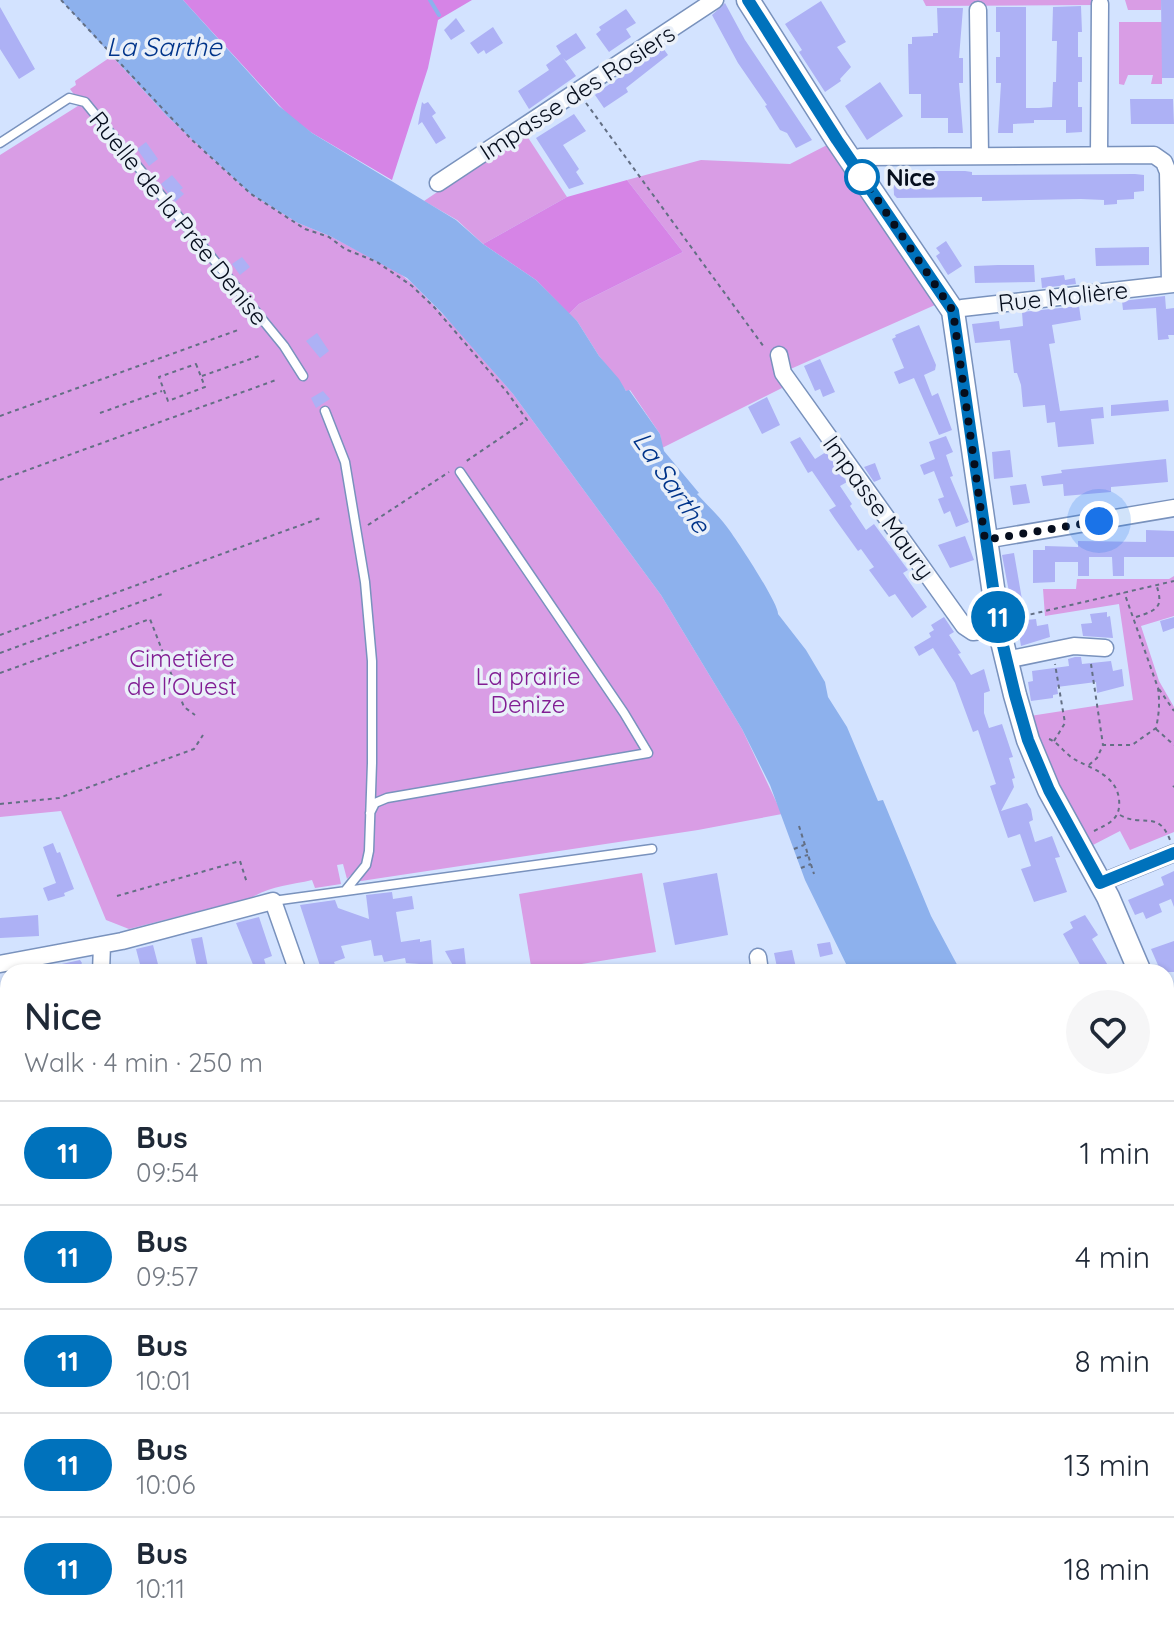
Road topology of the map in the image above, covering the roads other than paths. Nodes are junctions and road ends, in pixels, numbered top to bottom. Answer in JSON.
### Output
{"nodes":[{"id":1,"x":715,"y":0,"type":"edge"},
{"id":2,"x":748,"y":0,"type":"edge"},
{"id":3,"x":1100,"y":4,"type":"dead end"},
{"id":4,"x":978,"y":10,"type":"dead end"},
{"id":5,"x":0,"y":143,"type":"edge"},
{"id":6,"x":1099,"y":154,"type":"junction"},
{"id":7,"x":980,"y":155,"type":"junction"},
{"id":8,"x":851,"y":160,"type":"junction"},
{"id":9,"x":438,"y":183,"type":"dead end"},
{"id":10,"x":1172,"y":284,"type":"edge"},
{"id":11,"x":953,"y":311,"type":"junction"},
{"id":12,"x":779,"y":355,"type":"road end"},
{"id":13,"x":303,"y":376,"type":"dead end"},
{"id":14,"x":325,"y":411,"type":"dead end"},
{"id":15,"x":461,"y":468,"type":"road end"},
{"id":16,"x":1174,"y":508,"type":"edge"},
{"id":17,"x":985,"y":540,"type":"junction"},
{"id":18,"x":999,"y":625,"type":"junction"},
{"id":19,"x":1097,"y":648,"type":"road end"},
{"id":20,"x":1006,"y":660,"type":"junction"},
{"id":21,"x":370,"y":813,"type":"junction"},
{"id":22,"x":652,"y":849,"type":"dead end"},
{"id":23,"x":1174,"y":850,"type":"edge"},
{"id":24,"x":1100,"y":883,"type":"junction"},
{"id":25,"x":345,"y":891,"type":"junction"},
{"id":26,"x":276,"y":908,"type":"junction"},
{"id":27,"x":102,"y":945,"type":"junction"},
{"id":28,"x":0,"y":964,"type":"edge"},
{"id":29,"x":106,"y":964,"type":"edge"},
{"id":30,"x":295,"y":964,"type":"edge"},
{"id":31,"x":1136,"y":964,"type":"edge"}],
"edges":[{"from":1,"to":9,"type":"street","name":"Impasse des Rosiers"},
{"from":2,"to":8,"type":"street"},
{"from":3,"to":6,"type":"street"},
{"from":4,"to":7,"type":"street"},
{"from":5,"to":13,"type":"lane","name":"Ruelle de la Prée Denise"},
{"from":6,"to":7,"type":"street"},
{"from":6,"to":10,"type":"street"},
{"from":7,"to":8,"type":"street"},
{"from":8,"to":11,"type":"street"},
{"from":10,"to":11,"type":"street","name":"Rue Molière"},
{"from":11,"to":17,"type":"street"},
{"from":12,"to":18,"type":"street","name":"Impasse Maury"},
{"from":14,"to":21,"type":"lane"},
{"from":15,"to":21,"type":"lane"},
{"from":16,"to":17,"type":"street"},
{"from":17,"to":18,"type":"street"},
{"from":18,"to":20,"type":"street"},
{"from":19,"to":20,"type":"street"},
{"from":20,"to":24,"type":"street"},
{"from":21,"to":25,"type":"lane"},
{"from":22,"to":25,"type":"lane"},
{"from":23,"to":24,"type":"street"},
{"from":24,"to":31,"type":"street"},
{"from":25,"to":26,"type":"lane"},
{"from":26,"to":27,"type":"street"},
{"from":26,"to":30,"type":"street"},
{"from":27,"to":28,"type":"street"},
{"from":27,"to":29,"type":"street"}]}
